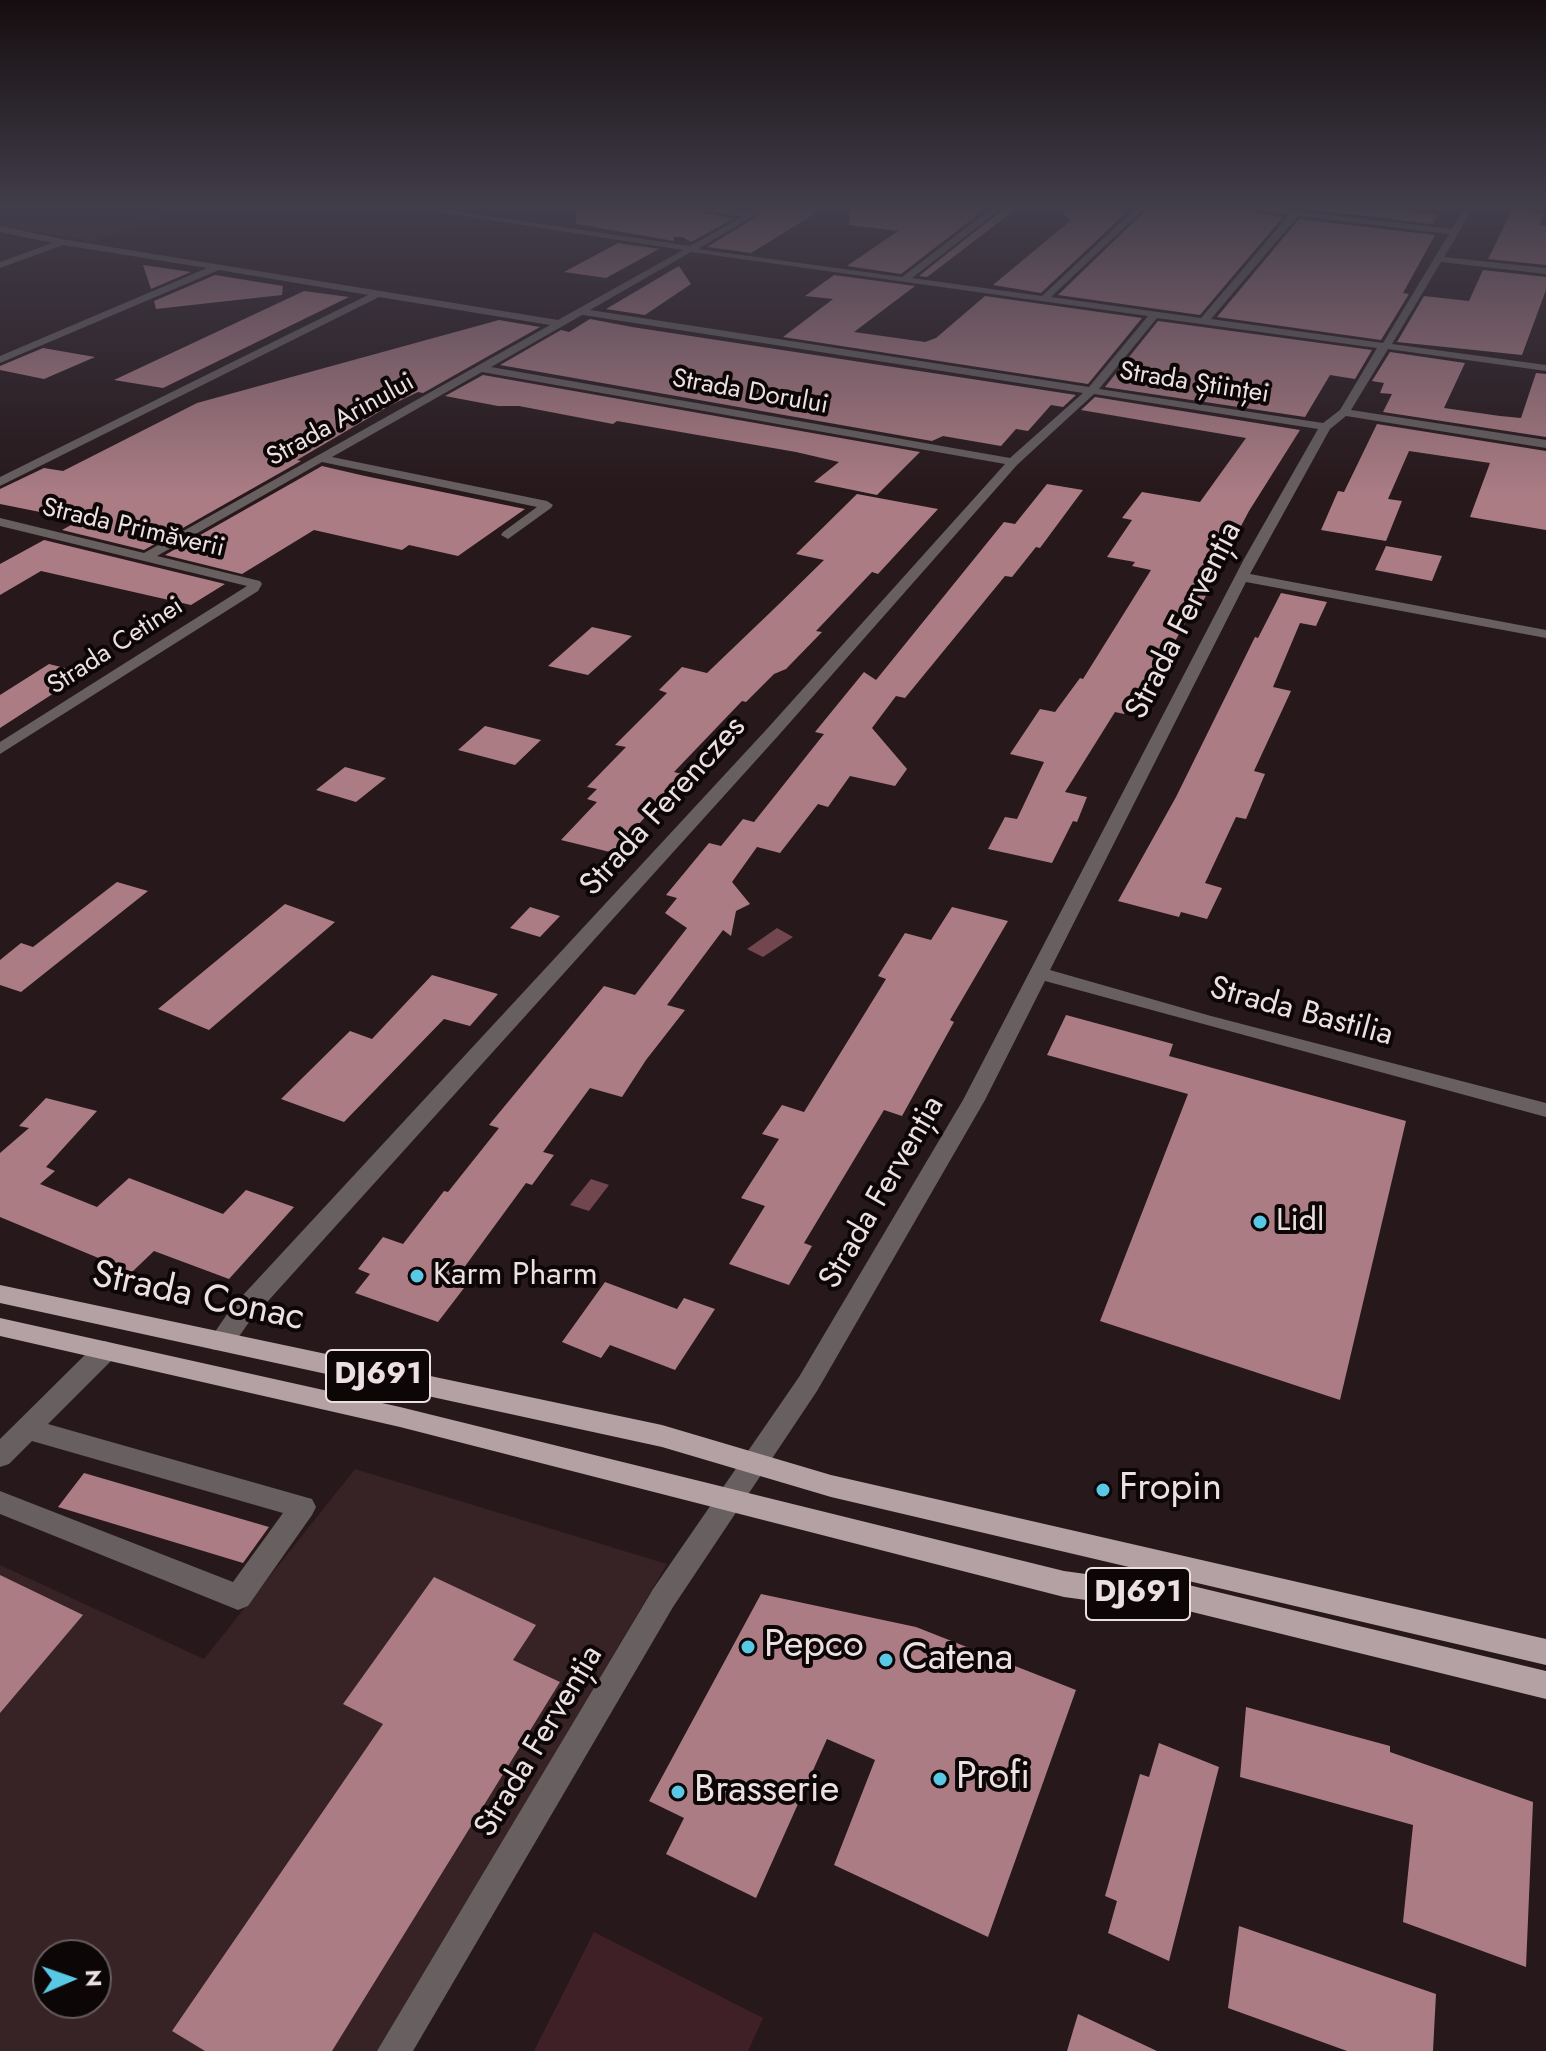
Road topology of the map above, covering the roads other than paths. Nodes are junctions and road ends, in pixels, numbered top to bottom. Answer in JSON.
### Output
{"nodes":[{"id":1,"x":135,"y":303,"type":"edge"},
{"id":2,"x":360,"y":303,"type":"edge"},
{"id":3,"x":432,"y":303,"type":"edge"},
{"id":4,"x":599,"y":303,"type":"edge"},
{"id":5,"x":1063,"y":303,"type":"edge"},
{"id":6,"x":1219,"y":303,"type":"edge"},
{"id":7,"x":1413,"y":303,"type":"edge"},
{"id":8,"x":583,"y":312,"type":"junction"},
{"id":9,"x":1154,"y":315,"type":"junction"},
{"id":10,"x":1203,"y":322,"type":"junction"},
{"id":11,"x":559,"y":323,"type":"junction"},
{"id":12,"x":1386,"y":346,"type":"junction"},
{"id":13,"x":0,"y":360,"type":"edge"},
{"id":14,"x":480,"y":368,"type":"junction"},
{"id":15,"x":1546,"y":368,"type":"edge"},
{"id":16,"x":1092,"y":390,"type":"junction"},
{"id":17,"x":1344,"y":412,"type":"junction"},
{"id":18,"x":1325,"y":427,"type":"junction"},
{"id":19,"x":1546,"y":444,"type":"edge"},
{"id":20,"x":319,"y":458,"type":"junction"},
{"id":21,"x":1013,"y":462,"type":"junction"},
{"id":22,"x":0,"y":482,"type":"edge"},
{"id":23,"x":0,"y":522,"type":"edge"},
{"id":24,"x":23,"y":527,"type":"junction"},
{"id":25,"x":508,"y":535,"type":"dead end"},
{"id":26,"x":0,"y":540,"type":"edge"},
{"id":27,"x":148,"y":556,"type":"junction"},
{"id":28,"x":1243,"y":577,"type":"junction"},
{"id":29,"x":255,"y":584,"type":"joint"},
{"id":30,"x":1546,"y":634,"type":"edge"},
{"id":31,"x":0,"y":749,"type":"edge"},
{"id":32,"x":1041,"y":974,"type":"junction"},
{"id":33,"x":1546,"y":1110,"type":"edge"},
{"id":34,"x":0,"y":1294,"type":"edge"},
{"id":35,"x":0,"y":1327,"type":"edge"},
{"id":36,"x":220,"y":1342,"type":"junction"},
{"id":37,"x":105,"y":1351,"type":"junction"},
{"id":38,"x":27,"y":1429,"type":"junction"},
{"id":39,"x":0,"y":1456,"type":"edge"},
{"id":40,"x":754,"y":1464,"type":"junction"},
{"id":41,"x":730,"y":1499,"type":"junction"},
{"id":42,"x":0,"y":1502,"type":"edge"},
{"id":43,"x":1546,"y":1652,"type":"edge"},
{"id":44,"x":1546,"y":1685,"type":"edge"},
{"id":45,"x":394,"y":2051,"type":"edge"}],
"edges":[{"from":1,"to":13,"type":"street"},
{"from":2,"to":22,"type":"street"},
{"from":3,"to":11,"type":"street"},
{"from":4,"to":8,"type":"street","name":"Strada Arinului"},
{"from":5,"to":9,"type":"street"},
{"from":6,"to":10,"type":"street"},
{"from":7,"to":12,"type":"street","name":"Strada Fervenția"},
{"from":8,"to":11,"type":"street","name":"Strada Arinului"},
{"from":8,"to":16,"type":"street","name":"Strada Științei"},
{"from":9,"to":10,"type":"street"},
{"from":9,"to":16,"type":"street","name":"Strada Ferenczes"},
{"from":10,"to":12,"type":"street"},
{"from":11,"to":14,"type":"street","name":"Strada Arinului"},
{"from":12,"to":15,"type":"street"},
{"from":12,"to":17,"type":"street","name":"Strada Fervenția"},
{"from":14,"to":20,"type":"street","name":"Strada Arinului"},
{"from":14,"to":21,"type":"street","name":"Strada Dorului"},
{"from":16,"to":18,"type":"street","name":"Strada Științei"},
{"from":16,"to":21,"type":"street","name":"Strada Ferenczes"},
{"from":17,"to":18,"type":"street","name":"Strada Fervenția"},
{"from":17,"to":19,"type":"street"},
{"from":18,"to":28,"type":"street","name":"Strada Fervenția"},
{"from":20,"to":25,"type":"street"},
{"from":20,"to":27,"type":"street","name":"Strada Arinului"},
{"from":21,"to":36,"type":"street","name":"Strada Ferenczes"},
{"from":23,"to":24,"type":"street","name":"Strada Primăverii"},
{"from":24,"to":26,"type":"street"},
{"from":24,"to":27,"type":"street","name":"Strada Primăverii"},
{"from":27,"to":29,"type":"street","name":"Strada Primăverii"},
{"from":28,"to":30,"type":"street"},
{"from":28,"to":32,"type":"street","name":"Strada Fervenția"},
{"from":29,"to":31,"type":"street","name":"Strada Cetinei"},
{"from":32,"to":33,"type":"street","name":"Strada Bastilia"},
{"from":32,"to":40,"type":"street","name":"Strada Fervenția"},
{"from":34,"to":36,"type":"main road","name":"Strada Conac","number":"DJ691"},
{"from":35,"to":37,"type":"main road","name":"Strada Conac","number":"DJ691"},
{"from":36,"to":40,"type":"main road","name":"Strada Conac","number":"DJ691"},
{"from":37,"to":38,"type":"street"},
{"from":37,"to":41,"type":"main road","name":"Strada Conac","number":"DJ691"},
{"from":38,"to":39,"type":"street"},
{"from":38,"to":42,"type":"street"},
{"from":40,"to":41,"type":"street","name":"Strada Fervenția"},
{"from":40,"to":43,"type":"main road","number":"DJ691"},
{"from":41,"to":44,"type":"main road","number":"DJ691"},
{"from":41,"to":45,"type":"street","name":"Strada Fervenția"}]}
